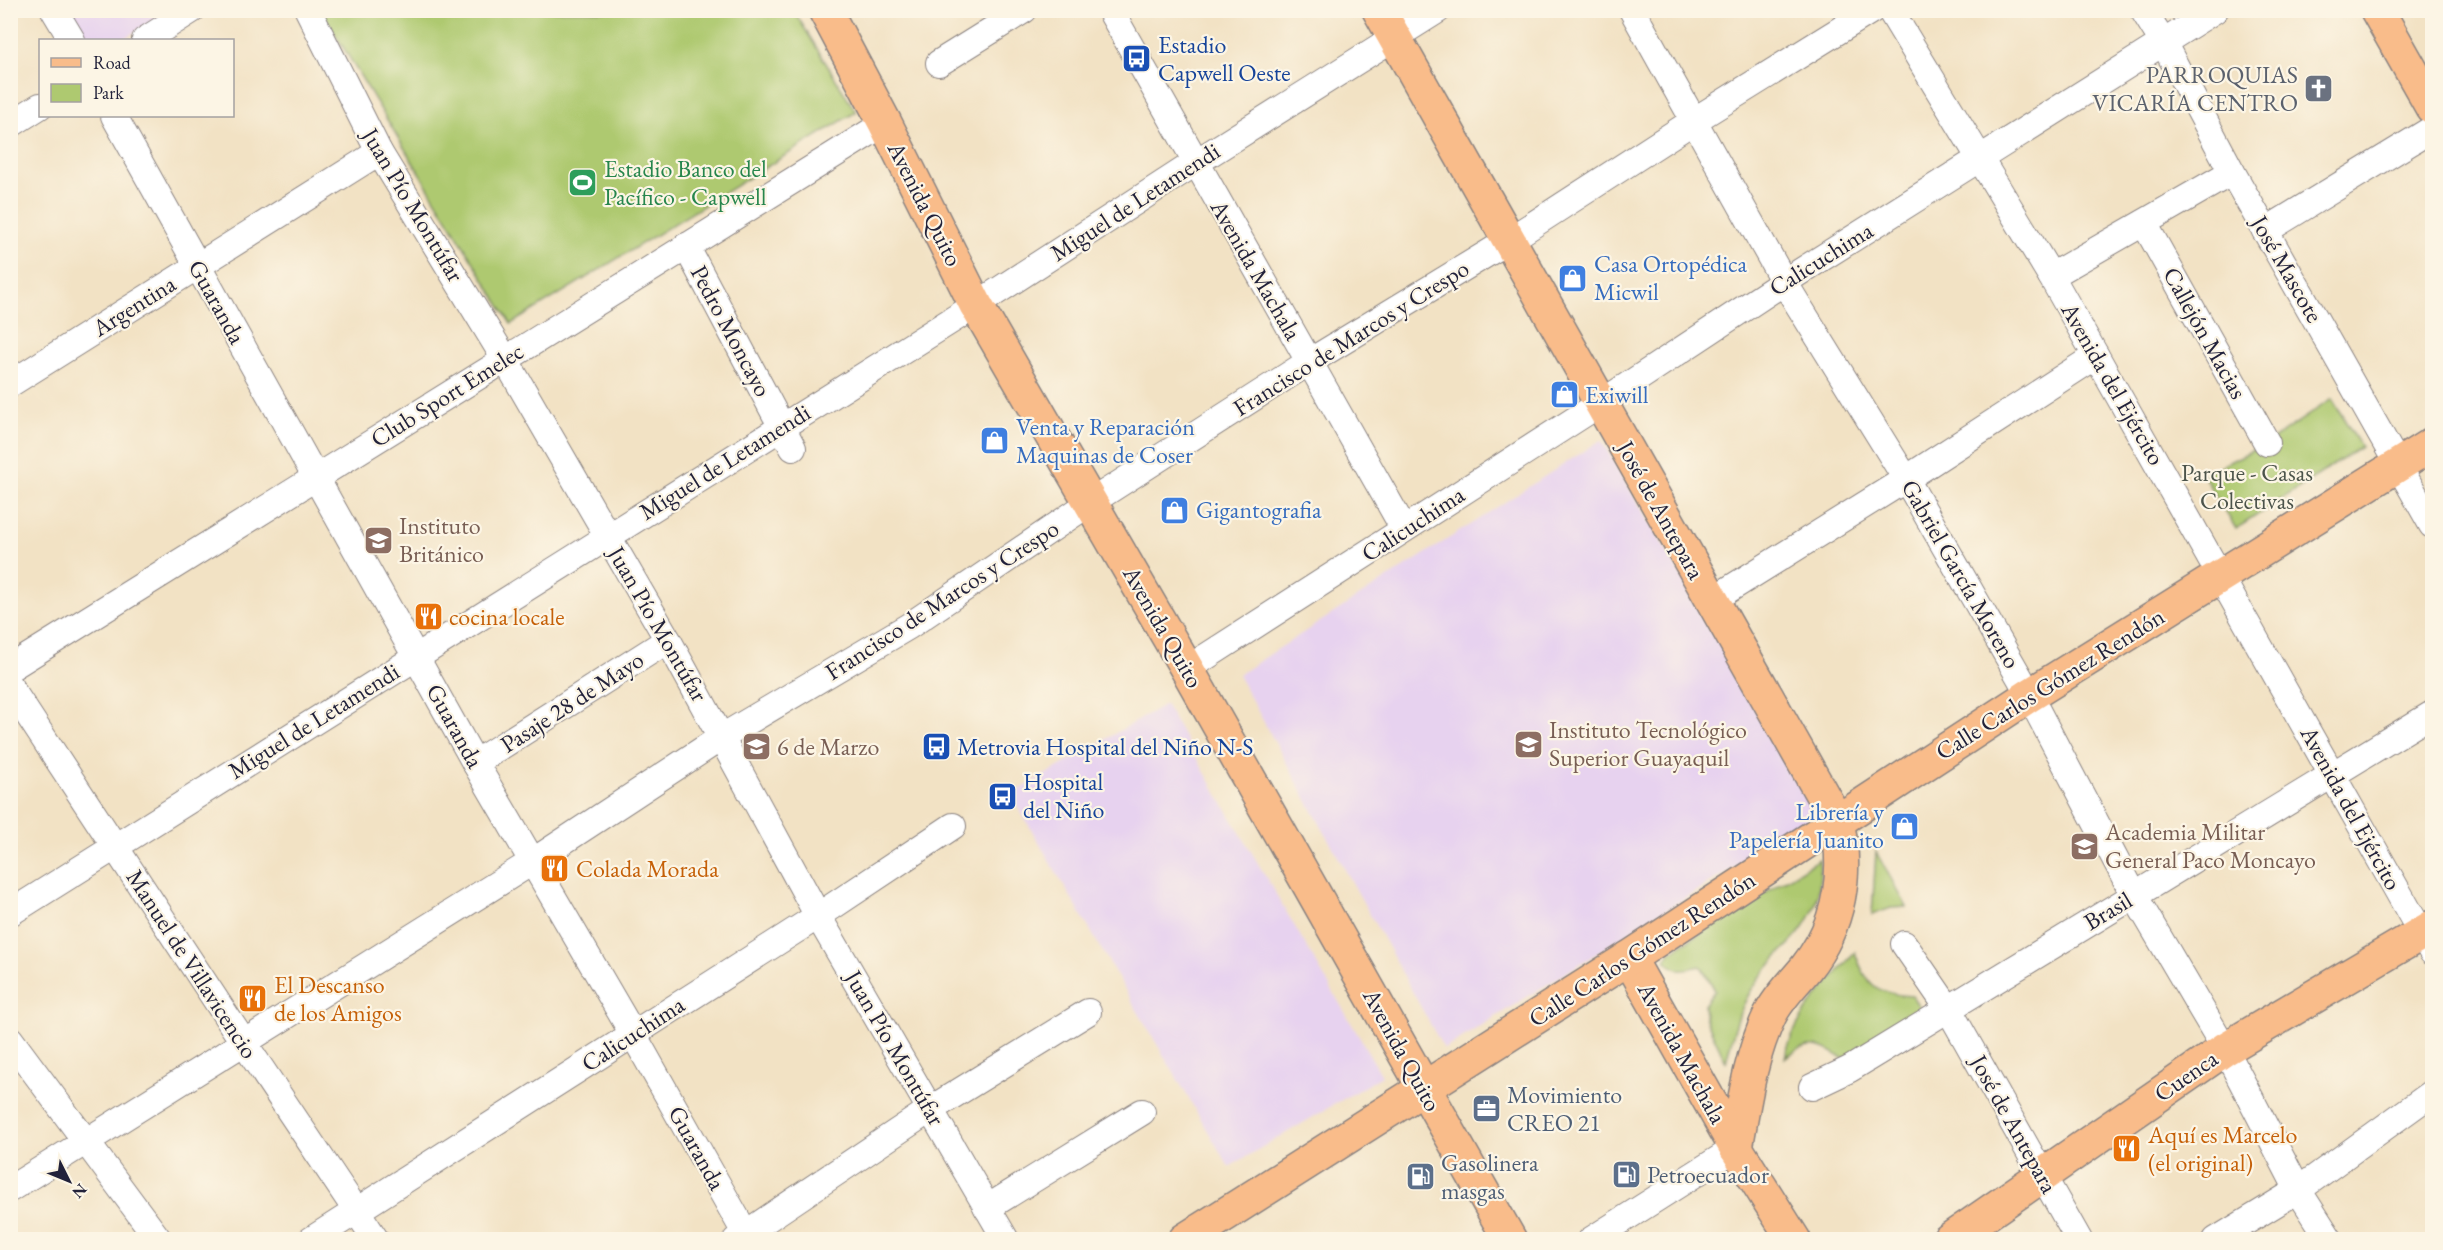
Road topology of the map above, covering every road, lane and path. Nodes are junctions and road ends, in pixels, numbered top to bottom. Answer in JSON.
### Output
{"nodes":[{"id":1,"x":54,"y":10,"type":"edge"},
{"id":2,"x":192,"y":10,"type":"edge"},
{"id":3,"x":308,"y":10,"type":"edge"},
{"id":4,"x":825,"y":10,"type":"edge"},
{"id":5,"x":1024,"y":10,"type":"edge"},
{"id":6,"x":1110,"y":10,"type":"edge"},
{"id":7,"x":1438,"y":10,"type":"edge"},
{"id":8,"x":1632,"y":10,"type":"edge"},
{"id":9,"x":1872,"y":10,"type":"edge"},
{"id":10,"x":1890,"y":10,"type":"edge"},
{"id":11,"x":2143,"y":10,"type":"edge"},
{"id":12,"x":2215,"y":10,"type":"edge"},
{"id":13,"x":2377,"y":10,"type":"edge"},
{"id":14,"x":2398,"y":10,"type":"edge"},
{"id":15,"x":1387,"y":24,"type":"edge"},
{"id":16,"x":71,"y":39,"type":"edge"},
{"id":17,"x":147,"y":39,"type":"edge"},
{"id":18,"x":2164,"y":44,"type":"junction"},
{"id":19,"x":939,"y":63,"type":"dead end"},
{"id":20,"x":2433,"y":71,"type":"edge"},
{"id":21,"x":39,"y":107,"type":"edge"},
{"id":22,"x":2433,"y":107,"type":"edge"},
{"id":23,"x":115,"y":117,"type":"edge"},
{"id":24,"x":1695,"y":120,"type":"junction"},
{"id":25,"x":885,"y":123,"type":"junction"},
{"id":26,"x":10,"y":125,"type":"edge"},
{"id":27,"x":2433,"y":129,"type":"edge"},
{"id":28,"x":379,"y":152,"type":"junction"},
{"id":29,"x":1979,"y":160,"type":"junction"},
{"id":30,"x":1195,"y":163,"type":"junction"},
{"id":31,"x":2232,"y":172,"type":"junction"},
{"id":32,"x":2144,"y":223,"type":"junction"},
{"id":33,"x":2265,"y":231,"type":"junction"},
{"id":34,"x":1508,"y":241,"type":"junction"},
{"id":35,"x":686,"y":246,"type":"junction"},
{"id":36,"x":197,"y":267,"type":"junction"},
{"id":37,"x":2051,"y":276,"type":"junction"},
{"id":38,"x":1784,"y":282,"type":"junction"},
{"id":39,"x":976,"y":305,"type":"junction"},
{"id":40,"x":2096,"y":356,"type":"junction"},
{"id":41,"x":506,"y":359,"type":"junction"},
{"id":42,"x":1309,"y":362,"type":"junction"},
{"id":43,"x":10,"y":384,"type":"edge"},
{"id":44,"x":1601,"y":403,"type":"junction"},
{"id":45,"x":787,"y":438,"type":"junction"},
{"id":46,"x":2267,"y":443,"type":"dead end"},
{"id":47,"x":2433,"y":444,"type":"edge"},
{"id":48,"x":2399,"y":466,"type":"junction"},
{"id":49,"x":316,"y":477,"type":"junction"},
{"id":50,"x":1906,"y":479,"type":"junction"},
{"id":51,"x":1091,"y":502,"type":"junction"},
{"id":52,"x":2433,"y":525,"type":"edge"},
{"id":53,"x":1404,"y":530,"type":"junction"},
{"id":54,"x":607,"y":536,"type":"junction"},
{"id":55,"x":2222,"y":575,"type":"junction"},
{"id":56,"x":1712,"y":600,"type":"junction"},
{"id":57,"x":668,"y":640,"type":"junction"},
{"id":58,"x":416,"y":656,"type":"junction"},
{"id":59,"x":10,"y":668,"type":"edge"},
{"id":60,"x":1187,"y":669,"type":"junction"},
{"id":61,"x":10,"y":687,"type":"edge"},
{"id":62,"x":2030,"y":695,"type":"junction"},
{"id":63,"x":2433,"y":714,"type":"edge"},
{"id":64,"x":722,"y":737,"type":"junction"},
{"id":65,"x":475,"y":763,"type":"junction"},
{"id":66,"x":2332,"y":776,"type":"junction"},
{"id":67,"x":1837,"y":821,"type":"junction"},
{"id":68,"x":953,"y":826,"type":"dead end"},
{"id":69,"x":115,"y":847,"type":"junction"},
{"id":70,"x":532,"y":862,"type":"junction"},
{"id":71,"x":2134,"y":896,"type":"junction"},
{"id":72,"x":10,"y":913,"type":"edge"},
{"id":73,"x":818,"y":916,"type":"junction"},
{"id":74,"x":2429,"y":938,"type":"edge"},
{"id":75,"x":1904,"y":945,"type":"dead end"},
{"id":76,"x":1629,"y":958,"type":"junction"},
{"id":77,"x":1948,"y":1008,"type":"junction"},
{"id":78,"x":1088,"y":1012,"type":"dead end"},
{"id":79,"x":633,"y":1034,"type":"junction"},
{"id":80,"x":10,"y":1040,"type":"edge"},
{"id":81,"x":244,"y":1043,"type":"junction"},
{"id":82,"x":2225,"y":1048,"type":"junction"},
{"id":83,"x":1812,"y":1087,"type":"dead end"},
{"id":84,"x":1424,"y":1089,"type":"junction"},
{"id":85,"x":2433,"y":1093,"type":"edge"},
{"id":86,"x":932,"y":1109,"type":"junction"},
{"id":87,"x":1142,"y":1112,"type":"dead end"},
{"id":88,"x":87,"y":1142,"type":"junction"},
{"id":89,"x":1736,"y":1148,"type":"junction"},
{"id":90,"x":2043,"y":1175,"type":"junction"},
{"id":91,"x":10,"y":1189,"type":"edge"},
{"id":92,"x":2298,"y":1190,"type":"junction"},
{"id":93,"x":987,"y":1208,"type":"junction"},
{"id":94,"x":357,"y":1210,"type":"junction"},
{"id":95,"x":743,"y":1237,"type":"edge"},
{"id":96,"x":159,"y":1239,"type":"edge"},
{"id":97,"x":311,"y":1239,"type":"edge"},
{"id":98,"x":376,"y":1239,"type":"edge"},
{"id":99,"x":1006,"y":1239,"type":"edge"},
{"id":100,"x":1185,"y":1239,"type":"edge"},
{"id":101,"x":1510,"y":1239,"type":"edge"},
{"id":102,"x":1591,"y":1239,"type":"edge"},
{"id":103,"x":1794,"y":1239,"type":"edge"},
{"id":104,"x":1949,"y":1239,"type":"edge"},
{"id":105,"x":2079,"y":1239,"type":"edge"},
{"id":106,"x":2216,"y":1239,"type":"edge"},
{"id":107,"x":2330,"y":1239,"type":"edge"}],
"edges":[{"from":1,"to":16,"type":"street"},
{"from":2,"to":17,"type":"street"},
{"from":3,"to":28,"type":"street","name":"Juan Pío Montúfar"},
{"from":4,"to":25,"type":"main road","name":"Avenida Quito"},
{"from":5,"to":19,"type":"street"},
{"from":6,"to":30,"type":"street","name":"Avenida Machala"},
{"from":7,"to":15,"type":"street","name":"Miguel de Letamendi"},
{"from":8,"to":24,"type":"street","name":"Gabriel García Moreno"},
{"from":9,"to":24,"type":"street","name":"Francisco de Marcos y Crespo"},
{"from":10,"to":29,"type":"street","name":"Avenida del Ejército"},
{"from":11,"to":18,"type":"street","name":"José Mascote"},
{"from":12,"to":18,"type":"street","name":"Calicuchima"},
{"from":13,"to":22,"type":"main road"},
{"from":14,"to":20,"type":"main road"},
{"from":15,"to":30,"type":"street","name":"Miguel de Letamendi"},
{"from":15,"to":34,"type":"main road","name":"José de Antepara"},
{"from":18,"to":29,"type":"street","name":"Calicuchima"},
{"from":18,"to":31,"type":"street","name":"José Mascote"},
{"from":21,"to":26,"type":"street"},
{"from":23,"to":36,"type":"street","name":"Guaranda"},
{"from":24,"to":34,"type":"street","name":"Francisco de Marcos y Crespo"},
{"from":24,"to":38,"type":"street","name":"Gabriel García Moreno"},
{"from":25,"to":35,"type":"street","name":"Club Sport Emelec"},
{"from":25,"to":39,"type":"main road","name":"Avenida Quito"},
{"from":27,"to":33,"type":"street"},
{"from":28,"to":36,"type":"street","name":"Argentina"},
{"from":28,"to":41,"type":"street","name":"Juan Pío Montúfar"},
{"from":29,"to":37,"type":"street","name":"Avenida del Ejército"},
{"from":29,"to":38,"type":"street","name":"Calicuchima"},
{"from":30,"to":39,"type":"street","name":"Miguel de Letamendi"},
{"from":30,"to":42,"type":"street","name":"Avenida Machala"},
{"from":31,"to":32,"type":"street"},
{"from":31,"to":33,"type":"street","name":"José Mascote"},
{"from":32,"to":37,"type":"street"},
{"from":32,"to":46,"type":"street","name":"Callejón Macias"},
{"from":33,"to":48,"type":"street","name":"José Mascote"},
{"from":34,"to":42,"type":"street","name":"Francisco de Marcos y Crespo"},
{"from":34,"to":44,"type":"main road","name":"José de Antepara"},
{"from":35,"to":41,"type":"street","name":"Club Sport Emelec"},
{"from":35,"to":45,"type":"street","name":"Pedro Moncayo"},
{"from":36,"to":43,"type":"street","name":"Argentina"},
{"from":36,"to":49,"type":"street","name":"Guaranda"},
{"from":37,"to":40,"type":"street","name":"Avenida del Ejército"},
{"from":38,"to":44,"type":"street","name":"Calicuchima"},
{"from":38,"to":50,"type":"street","name":"Gabriel García Moreno"},
{"from":39,"to":45,"type":"street","name":"Miguel de Letamendi"},
{"from":39,"to":51,"type":"main road","name":"Avenida Quito"},
{"from":40,"to":50,"type":"street"},
{"from":40,"to":55,"type":"street","name":"Avenida del Ejército"},
{"from":41,"to":49,"type":"street","name":"Club Sport Emelec"},
{"from":41,"to":54,"type":"street","name":"Juan Pío Montúfar"},
{"from":42,"to":51,"type":"street","name":"Francisco de Marcos y Crespo"},
{"from":42,"to":53,"type":"street","name":"Avenida Machala"},
{"from":44,"to":53,"type":"street","name":"Calicuchima"},
{"from":44,"to":56,"type":"main road","name":"José de Antepara"},
{"from":45,"to":54,"type":"street","name":"Miguel de Letamendi"},
{"from":47,"to":48,"type":"main road","name":"Calle Carlos Gómez Rendón"},
{"from":48,"to":52,"type":"street","name":"José Mascote"},
{"from":48,"to":55,"type":"main road","name":"Calle Carlos Gómez Rendón"},
{"from":49,"to":58,"type":"street","name":"Guaranda"},
{"from":49,"to":59,"type":"street","name":"Club Sport Emelec"},
{"from":50,"to":56,"type":"street"},
{"from":50,"to":62,"type":"street","name":"Gabriel García Moreno"},
{"from":51,"to":60,"type":"main road","name":"Avenida Quito"},
{"from":51,"to":64,"type":"street","name":"Francisco de Marcos y Crespo"},
{"from":53,"to":60,"type":"street","name":"Calicuchima"},
{"from":54,"to":57,"type":"street","name":"Juan Pío Montúfar"},
{"from":54,"to":58,"type":"street","name":"Miguel de Letamendi"},
{"from":55,"to":62,"type":"main road","name":"Calle Carlos Gómez Rendón"},
{"from":55,"to":66,"type":"street","name":"Avenida del Ejército"},
{"from":56,"to":67,"type":"main road","name":"José de Antepara"},
{"from":57,"to":64,"type":"street","name":"Juan Pío Montúfar"},
{"from":57,"to":65,"type":"street","name":"Pasaje 28 de Mayo"},
{"from":58,"to":65,"type":"street","name":"Guaranda"},
{"from":58,"to":69,"type":"street","name":"Miguel de Letamendi"},
{"from":60,"to":84,"type":"main road","name":"Avenida Quito"},
{"from":61,"to":69,"type":"street","name":"Manuel de Villavicencio"},
{"from":62,"to":67,"type":"main road","name":"Calle Carlos Gómez Rendón"},
{"from":62,"to":71,"type":"street","name":"Gabriel García Moreno"},
{"from":63,"to":66,"type":"street","name":"Brasil"},
{"from":64,"to":70,"type":"street","name":"Francisco de Marcos y Crespo"},
{"from":64,"to":73,"type":"street","name":"Juan Pío Montúfar"},
{"from":65,"to":70,"type":"street","name":"Guaranda"},
{"from":66,"to":71,"type":"street","name":"Brasil"},
{"from":66,"to":74,"type":"street","name":"Avenida del Ejército"},
{"from":67,"to":76,"type":"main road","name":"Calle Carlos Gómez Rendón"},
{"from":67,"to":89,"type":"main road","name":"Avenida Machala"},
{"from":68,"to":73,"type":"street","name":"Calicuchima"},
{"from":69,"to":72,"type":"street","name":"Miguel de Letamendi"},
{"from":69,"to":81,"type":"street","name":"Manuel de Villavicencio"},
{"from":70,"to":79,"type":"street","name":"Guaranda"},
{"from":70,"to":81,"type":"street","name":"Francisco de Marcos y Crespo"},
{"from":71,"to":77,"type":"street","name":"Brasil"},
{"from":71,"to":82,"type":"street","name":"Gabriel García Moreno"},
{"from":73,"to":79,"type":"street","name":"Calicuchima"},
{"from":73,"to":86,"type":"street","name":"Juan Pío Montúfar"},
{"from":74,"to":82,"type":"main road","name":"Cuenca"},
{"from":75,"to":77,"type":"street","name":"José de Antepara"},
{"from":76,"to":84,"type":"main road","name":"Calle Carlos Gómez Rendón"},
{"from":76,"to":89,"type":"main road","name":"Avenida Machala"},
{"from":77,"to":83,"type":"street","name":"Brasil"},
{"from":77,"to":90,"type":"street","name":"José de Antepara"},
{"from":78,"to":86,"type":"street"},
{"from":79,"to":94,"type":"street","name":"Calicuchima"},
{"from":79,"to":95,"type":"street","name":"Guaranda"},
{"from":80,"to":88,"type":"street"},
{"from":81,"to":88,"type":"street","name":"Francisco de Marcos y Crespo"},
{"from":81,"to":94,"type":"street","name":"Manuel de Villavicencio"},
{"from":82,"to":90,"type":"main road","name":"Cuenca"},
{"from":82,"to":92,"type":"street","name":"Gabriel García Moreno"},
{"from":84,"to":100,"type":"main road","name":"Calle Carlos Gómez Rendón"},
{"from":84,"to":101,"type":"main road","name":"Avenida Quito"},
{"from":85,"to":92,"type":"street"},
{"from":86,"to":93,"type":"street","name":"Juan Pío Montúfar"},
{"from":86,"to":95,"type":"street"},
{"from":87,"to":93,"type":"street"},
{"from":88,"to":91,"type":"street","name":"Francisco de Marcos y Crespo"},
{"from":88,"to":96,"type":"street"},
{"from":89,"to":102,"type":"street"},
{"from":89,"to":103,"type":"main road","name":"Avenida Machala"},
{"from":90,"to":104,"type":"main road","name":"Cuenca"},
{"from":90,"to":105,"type":"street","name":"José de Antepara"},
{"from":92,"to":106,"type":"street"},
{"from":92,"to":107,"type":"street","name":"Gabriel García Moreno"},
{"from":93,"to":99,"type":"street","name":"Juan Pío Montúfar"},
{"from":94,"to":97,"type":"street","name":"Calicuchima"},
{"from":94,"to":98,"type":"street","name":"Manuel de Villavicencio"}]}
